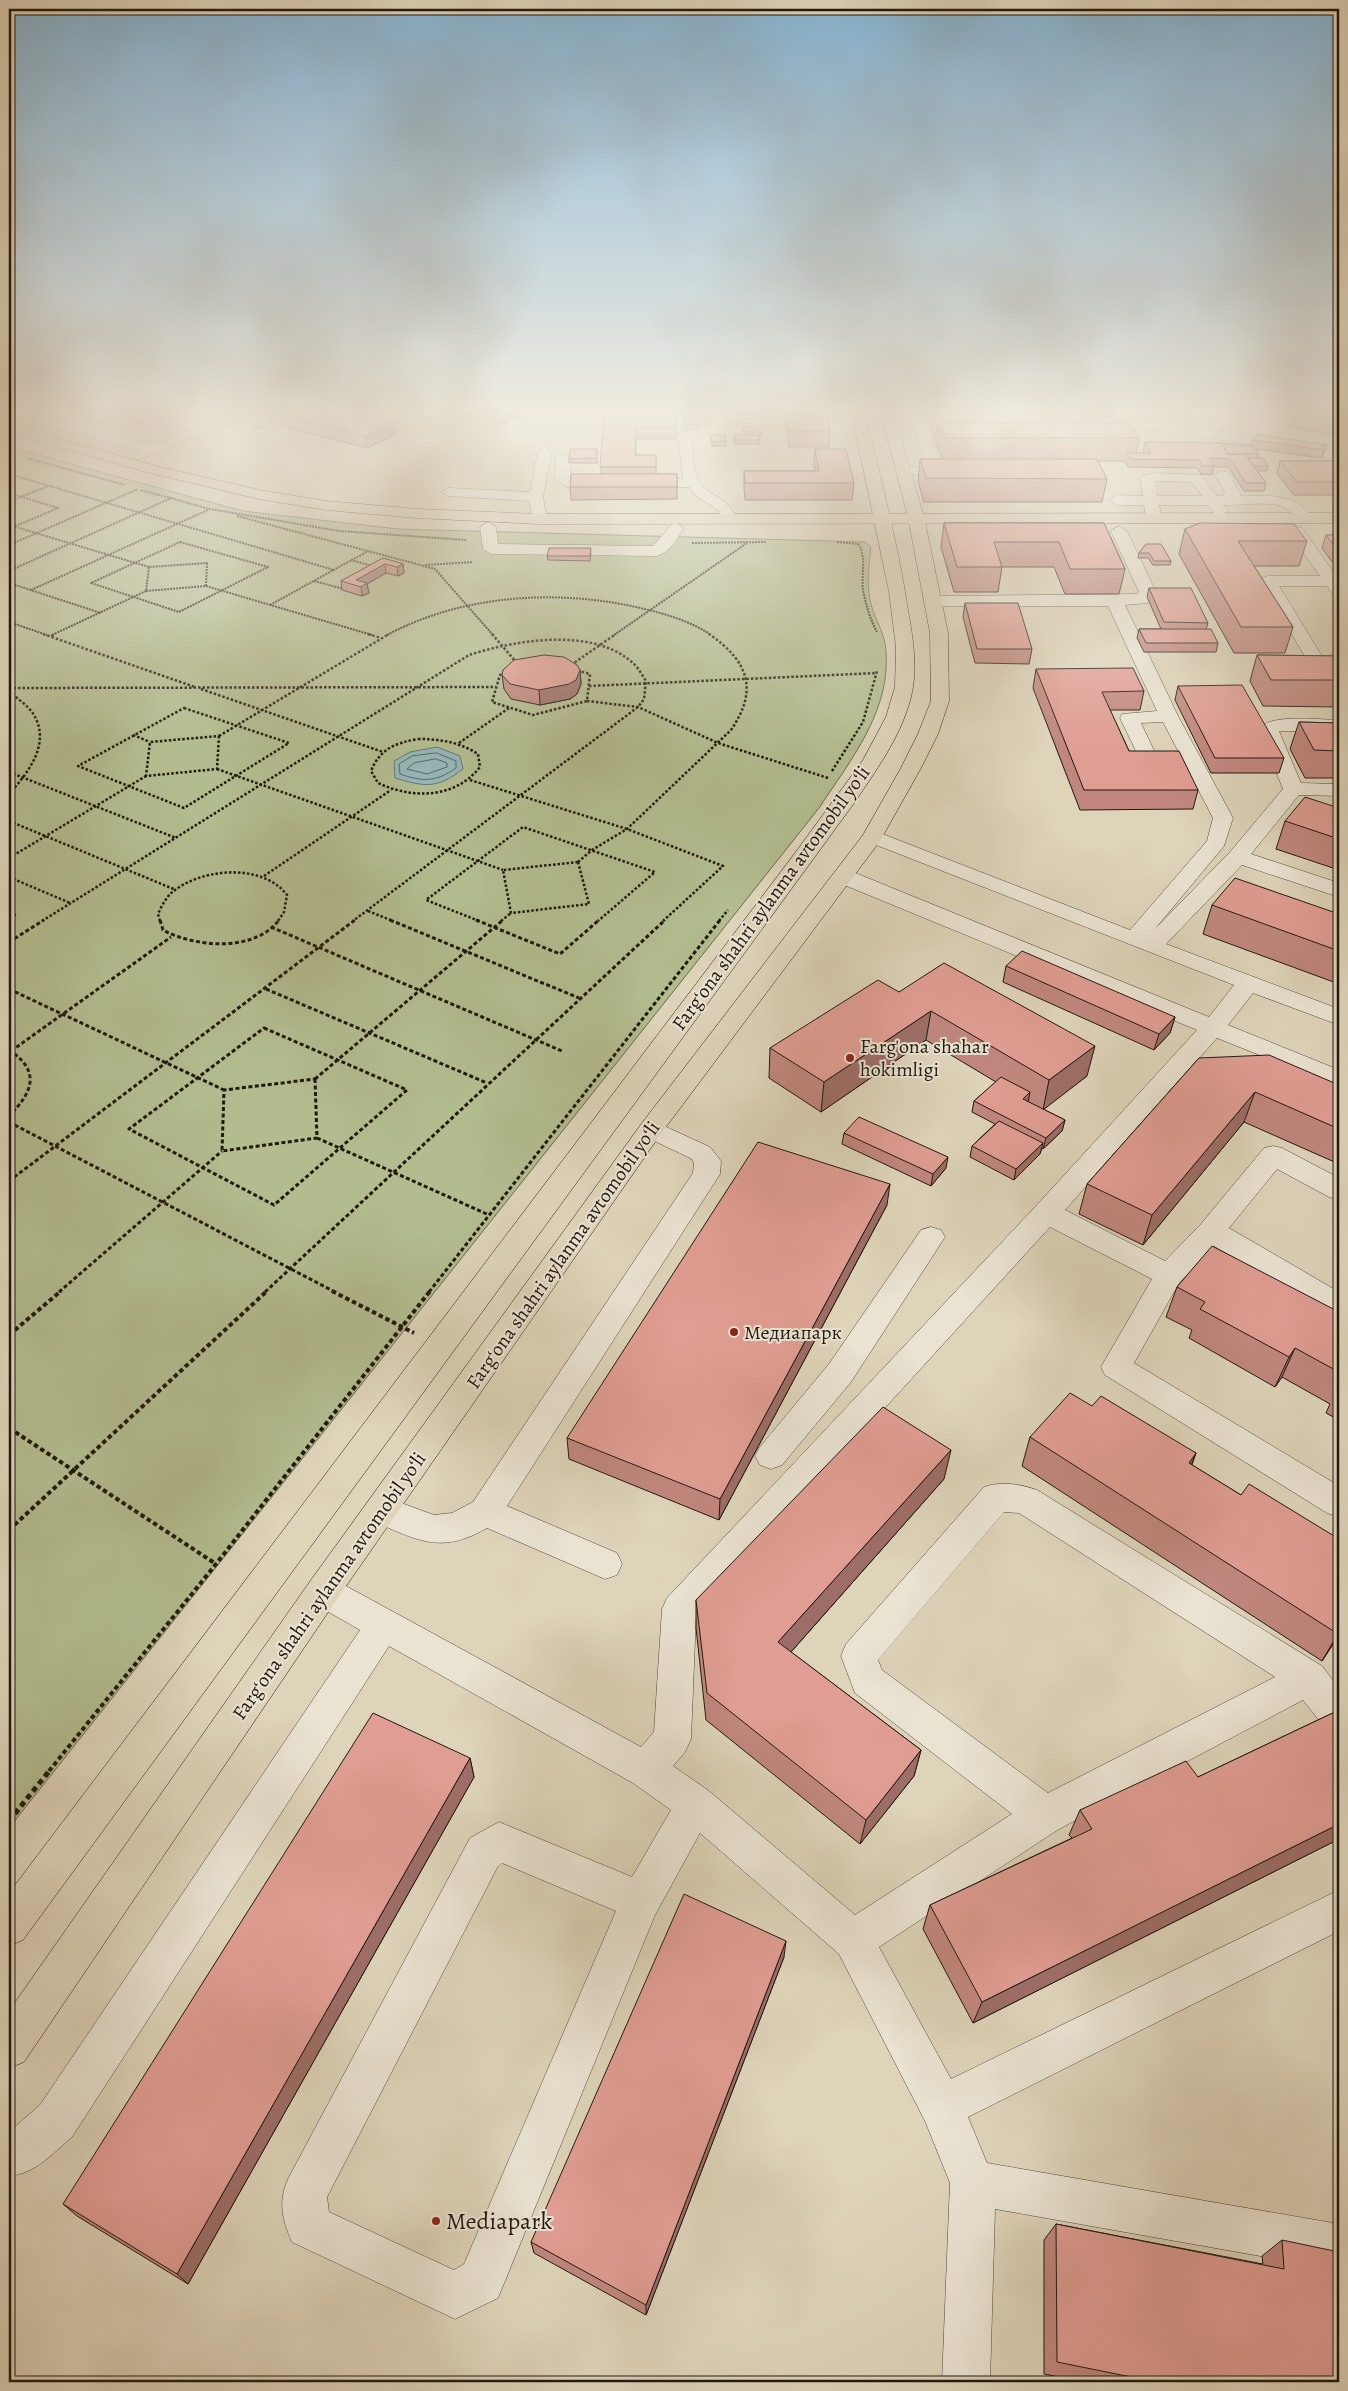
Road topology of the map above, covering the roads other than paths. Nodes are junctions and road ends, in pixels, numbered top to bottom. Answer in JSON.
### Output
{"nodes":[{"id":1,"x":414,"y":526,"type":"edge"},
{"id":2,"x":861,"y":526,"type":"edge"},
{"id":3,"x":884,"y":526,"type":"edge"},
{"id":4,"x":917,"y":526,"type":"edge"},
{"id":5,"x":991,"y":526,"type":"edge"},
{"id":6,"x":1273,"y":526,"type":"edge"},
{"id":7,"x":1300,"y":526,"type":"edge"},
{"id":8,"x":1315,"y":526,"type":"edge"},
{"id":9,"x":676,"y":528,"type":"junction"},
{"id":10,"x":1119,"y":530,"type":"junction"},
{"id":11,"x":1301,"y":530,"type":"junction"},
{"id":12,"x":1339,"y":531,"type":"edge"},
{"id":13,"x":489,"y":534,"type":"junction"},
{"id":14,"x":1321,"y":542,"type":"dead end"},
{"id":15,"x":1335,"y":586,"type":"edge"},
{"id":16,"x":1114,"y":601,"type":"junction"},
{"id":17,"x":932,"y":602,"type":"junction"},
{"id":18,"x":1339,"y":671,"type":"edge"},
{"id":19,"x":1169,"y":716,"type":"junction"},
{"id":20,"x":1339,"y":726,"type":"edge"},
{"id":21,"x":1196,"y":768,"type":"junction"},
{"id":22,"x":1339,"y":790,"type":"edge"},
{"id":23,"x":1289,"y":794,"type":"junction"},
{"id":24,"x":1321,"y":810,"type":"edge"},
{"id":25,"x":873,"y":837,"type":"junction"},
{"id":26,"x":1238,"y":857,"type":"junction"},
{"id":27,"x":845,"y":877,"type":"junction"},
{"id":28,"x":1339,"y":890,"type":"edge"},
{"id":29,"x":1142,"y":942,"type":"junction"},
{"id":30,"x":1248,"y":983,"type":"junction"},
{"id":31,"x":1339,"y":1016,"type":"edge"},
{"id":32,"x":1213,"y":1028,"type":"junction"},
{"id":33,"x":1339,"y":1080,"type":"edge"},
{"id":34,"x":652,"y":1129,"type":"junction"},
{"id":35,"x":1339,"y":1190,"type":"edge"},
{"id":36,"x":552,"y":1194,"type":"junction"},
{"id":37,"x":594,"y":1210,"type":"junction"},
{"id":38,"x":1046,"y":1213,"type":"junction"},
{"id":39,"x":1211,"y":1231,"type":"junction"},
{"id":40,"x":931,"y":1237,"type":"dead end"},
{"id":41,"x":1169,"y":1274,"type":"junction"},
{"id":42,"x":1339,"y":1306,"type":"edge"},
{"id":43,"x":840,"y":1373,"type":"junction"},
{"id":44,"x":874,"y":1398,"type":"junction"},
{"id":45,"x":771,"y":1456,"type":"dead end"},
{"id":46,"x":1339,"y":1503,"type":"edge"},
{"id":47,"x":382,"y":1510,"type":"junction"},
{"id":48,"x":485,"y":1512,"type":"junction"},
{"id":49,"x":605,"y":1564,"type":"dead end"},
{"id":50,"x":323,"y":1591,"type":"junction"},
{"id":51,"x":383,"y":1625,"type":"junction"},
{"id":52,"x":1309,"y":1678,"type":"junction"},
{"id":53,"x":1339,"y":1717,"type":"edge"},
{"id":54,"x":646,"y":1770,"type":"junction"},
{"id":55,"x":696,"y":1804,"type":"junction"},
{"id":56,"x":1045,"y":1815,"type":"junction"},
{"id":57,"x":641,"y":1901,"type":"junction"},
{"id":58,"x":1339,"y":1910,"type":"edge"},
{"id":59,"x":9,"y":1926,"type":"edge"},
{"id":60,"x":853,"y":1940,"type":"junction"},
{"id":61,"x":9,"y":2047,"type":"edge"},
{"id":62,"x":942,"y":2106,"type":"junction"},
{"id":63,"x":9,"y":2154,"type":"edge"},
{"id":64,"x":973,"y":2183,"type":"junction"},
{"id":65,"x":1339,"y":2247,"type":"edge"},
{"id":66,"x":966,"y":2382,"type":"edge"}],
"edges":[{"from":1,"to":13,"type":"main road"},
{"from":2,"to":9,"type":"main road"},
{"from":3,"to":36,"type":"main road","name":"Fargʻona shahri aylanma avtomobil yoʻli"},
{"from":4,"to":17,"type":"main road","name":"Fargʻona shahri aylanma avtomobil yoʻli"},
{"from":5,"to":10,"type":"main road"},
{"from":6,"to":11,"type":"main road"},
{"from":7,"to":11,"type":"street"},
{"from":8,"to":11,"type":"main road"},
{"from":9,"to":13,"type":"main road"},
{"from":9,"to":13,"type":"street"},
{"from":10,"to":11,"type":"main road"},
{"from":10,"to":16,"type":"street"},
{"from":11,"to":12,"type":"main road"},
{"from":11,"to":14,"type":"street"},
{"from":11,"to":15,"type":"street"},
{"from":15,"to":18,"type":"street"},
{"from":16,"to":17,"type":"street"},
{"from":16,"to":19,"type":"street"},
{"from":17,"to":25,"type":"main road","name":"Fargʻona shahri aylanma avtomobil yoʻli"},
{"from":19,"to":21,"type":"street"},
{"from":19,"to":21,"type":"street"},
{"from":20,"to":23,"type":"street"},
{"from":21,"to":29,"type":"street"},
{"from":22,"to":23,"type":"street"},
{"from":23,"to":24,"type":"street"},
{"from":23,"to":26,"type":"street"},
{"from":25,"to":27,"type":"main road","name":"Fargʻona shahri aylanma avtomobil yoʻli"},
{"from":25,"to":29,"type":"street"},
{"from":26,"to":28,"type":"street"},
{"from":26,"to":29,"type":"street"},
{"from":27,"to":32,"type":"street"},
{"from":27,"to":34,"type":"main road","name":"Fargʻona shahri aylanma avtomobil yoʻli"},
{"from":29,"to":30,"type":"street"},
{"from":30,"to":31,"type":"street"},
{"from":30,"to":32,"type":"street"},
{"from":32,"to":33,"type":"street"},
{"from":32,"to":38,"type":"street"},
{"from":34,"to":37,"type":"main road","name":"Fargʻona shahri aylanma avtomobil yoʻli"},
{"from":34,"to":48,"type":"street"},
{"from":35,"to":39,"type":"street"},
{"from":36,"to":37,"type":"main road"},
{"from":36,"to":59,"type":"main road","name":"Fargʻona shahri aylanma avtomobil yoʻli"},
{"from":37,"to":47,"type":"main road","name":"Fargʻona shahri aylanma avtomobil yoʻli"},
{"from":38,"to":41,"type":"street"},
{"from":38,"to":44,"type":"street"},
{"from":39,"to":41,"type":"street"},
{"from":39,"to":42,"type":"street"},
{"from":40,"to":43,"type":"street"},
{"from":41,"to":46,"type":"street"},
{"from":43,"to":44,"type":"street"},
{"from":43,"to":45,"type":"street"},
{"from":44,"to":54,"type":"street"},
{"from":47,"to":48,"type":"street"},
{"from":47,"to":50,"type":"main road","name":"Fargʻona shahri aylanma avtomobil yoʻli"},
{"from":48,"to":49,"type":"street"},
{"from":50,"to":51,"type":"street"},
{"from":50,"to":61,"type":"main road","name":"Fargʻona shahri aylanma avtomobil yoʻli"},
{"from":51,"to":54,"type":"street"},
{"from":51,"to":63,"type":"street"},
{"from":52,"to":53,"type":"street"},
{"from":52,"to":56,"type":"street"},
{"from":52,"to":56,"type":"street"},
{"from":54,"to":55,"type":"street"},
{"from":55,"to":57,"type":"street"},
{"from":55,"to":60,"type":"street"},
{"from":56,"to":60,"type":"street"},
{"from":57,"to":57,"type":"street"},
{"from":58,"to":62,"type":"street"},
{"from":60,"to":62,"type":"street"},
{"from":62,"to":64,"type":"street"},
{"from":64,"to":65,"type":"street"},
{"from":64,"to":66,"type":"street"}]}
